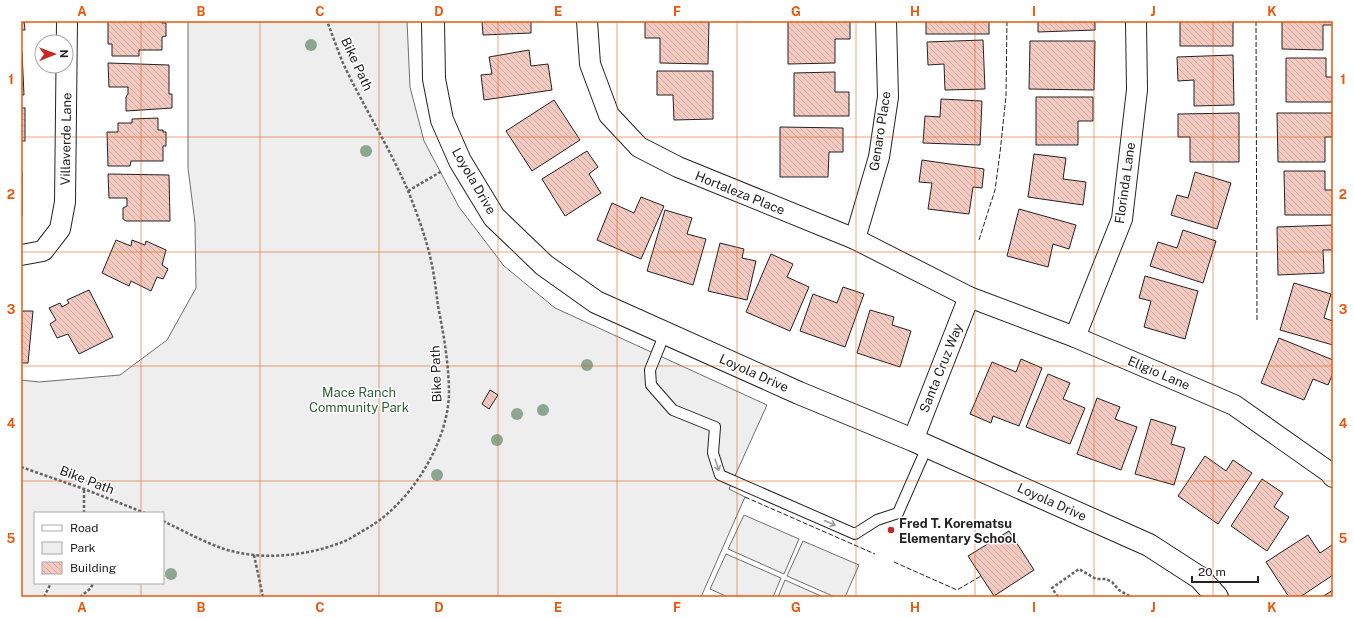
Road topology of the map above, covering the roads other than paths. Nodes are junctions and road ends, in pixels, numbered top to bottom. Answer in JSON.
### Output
{"nodes":[{"id":1,"x":67,"y":21,"type":"edge"},
{"id":2,"x":433,"y":21,"type":"edge"},
{"id":3,"x":587,"y":21,"type":"edge"},
{"id":4,"x":886,"y":21,"type":"edge"},
{"id":5,"x":1136,"y":21,"type":"edge"},
{"id":6,"x":855,"y":239,"type":"junction"},
{"id":7,"x":21,"y":255,"type":"edge"},
{"id":8,"x":969,"y":297,"type":"junction"},
{"id":9,"x":665,"y":333,"type":"junction"},
{"id":10,"x":1076,"y":337,"type":"junction"},
{"id":11,"x":920,"y":444,"type":"junction"},
{"id":12,"x":1332,"y":471,"type":"edge"},
{"id":13,"x":1217,"y":597,"type":"edge"}],
"edges":[{"from":1,"to":7,"type":"street","name":"Villaverde Lane"},
{"from":2,"to":9,"type":"street","name":"Loyola Drive"},
{"from":3,"to":6,"type":"street","name":"Hortaleza Place"},
{"from":4,"to":6,"type":"street","name":"Genaro Place"},
{"from":5,"to":10,"type":"street","name":"Florinda Lane"},
{"from":6,"to":8,"type":"street","name":"Hortaleza Place"},
{"from":8,"to":10,"type":"street","name":"Eligio Lane"},
{"from":8,"to":11,"type":"street","name":"Santa Cruz Way"},
{"from":9,"to":11,"type":"street","name":"Loyola Drive"},
{"from":9,"to":11,"type":"lane","one_way":true},
{"from":10,"to":12,"type":"street","name":"Eligio Lane"},
{"from":11,"to":13,"type":"street","name":"Loyola Drive"}]}
